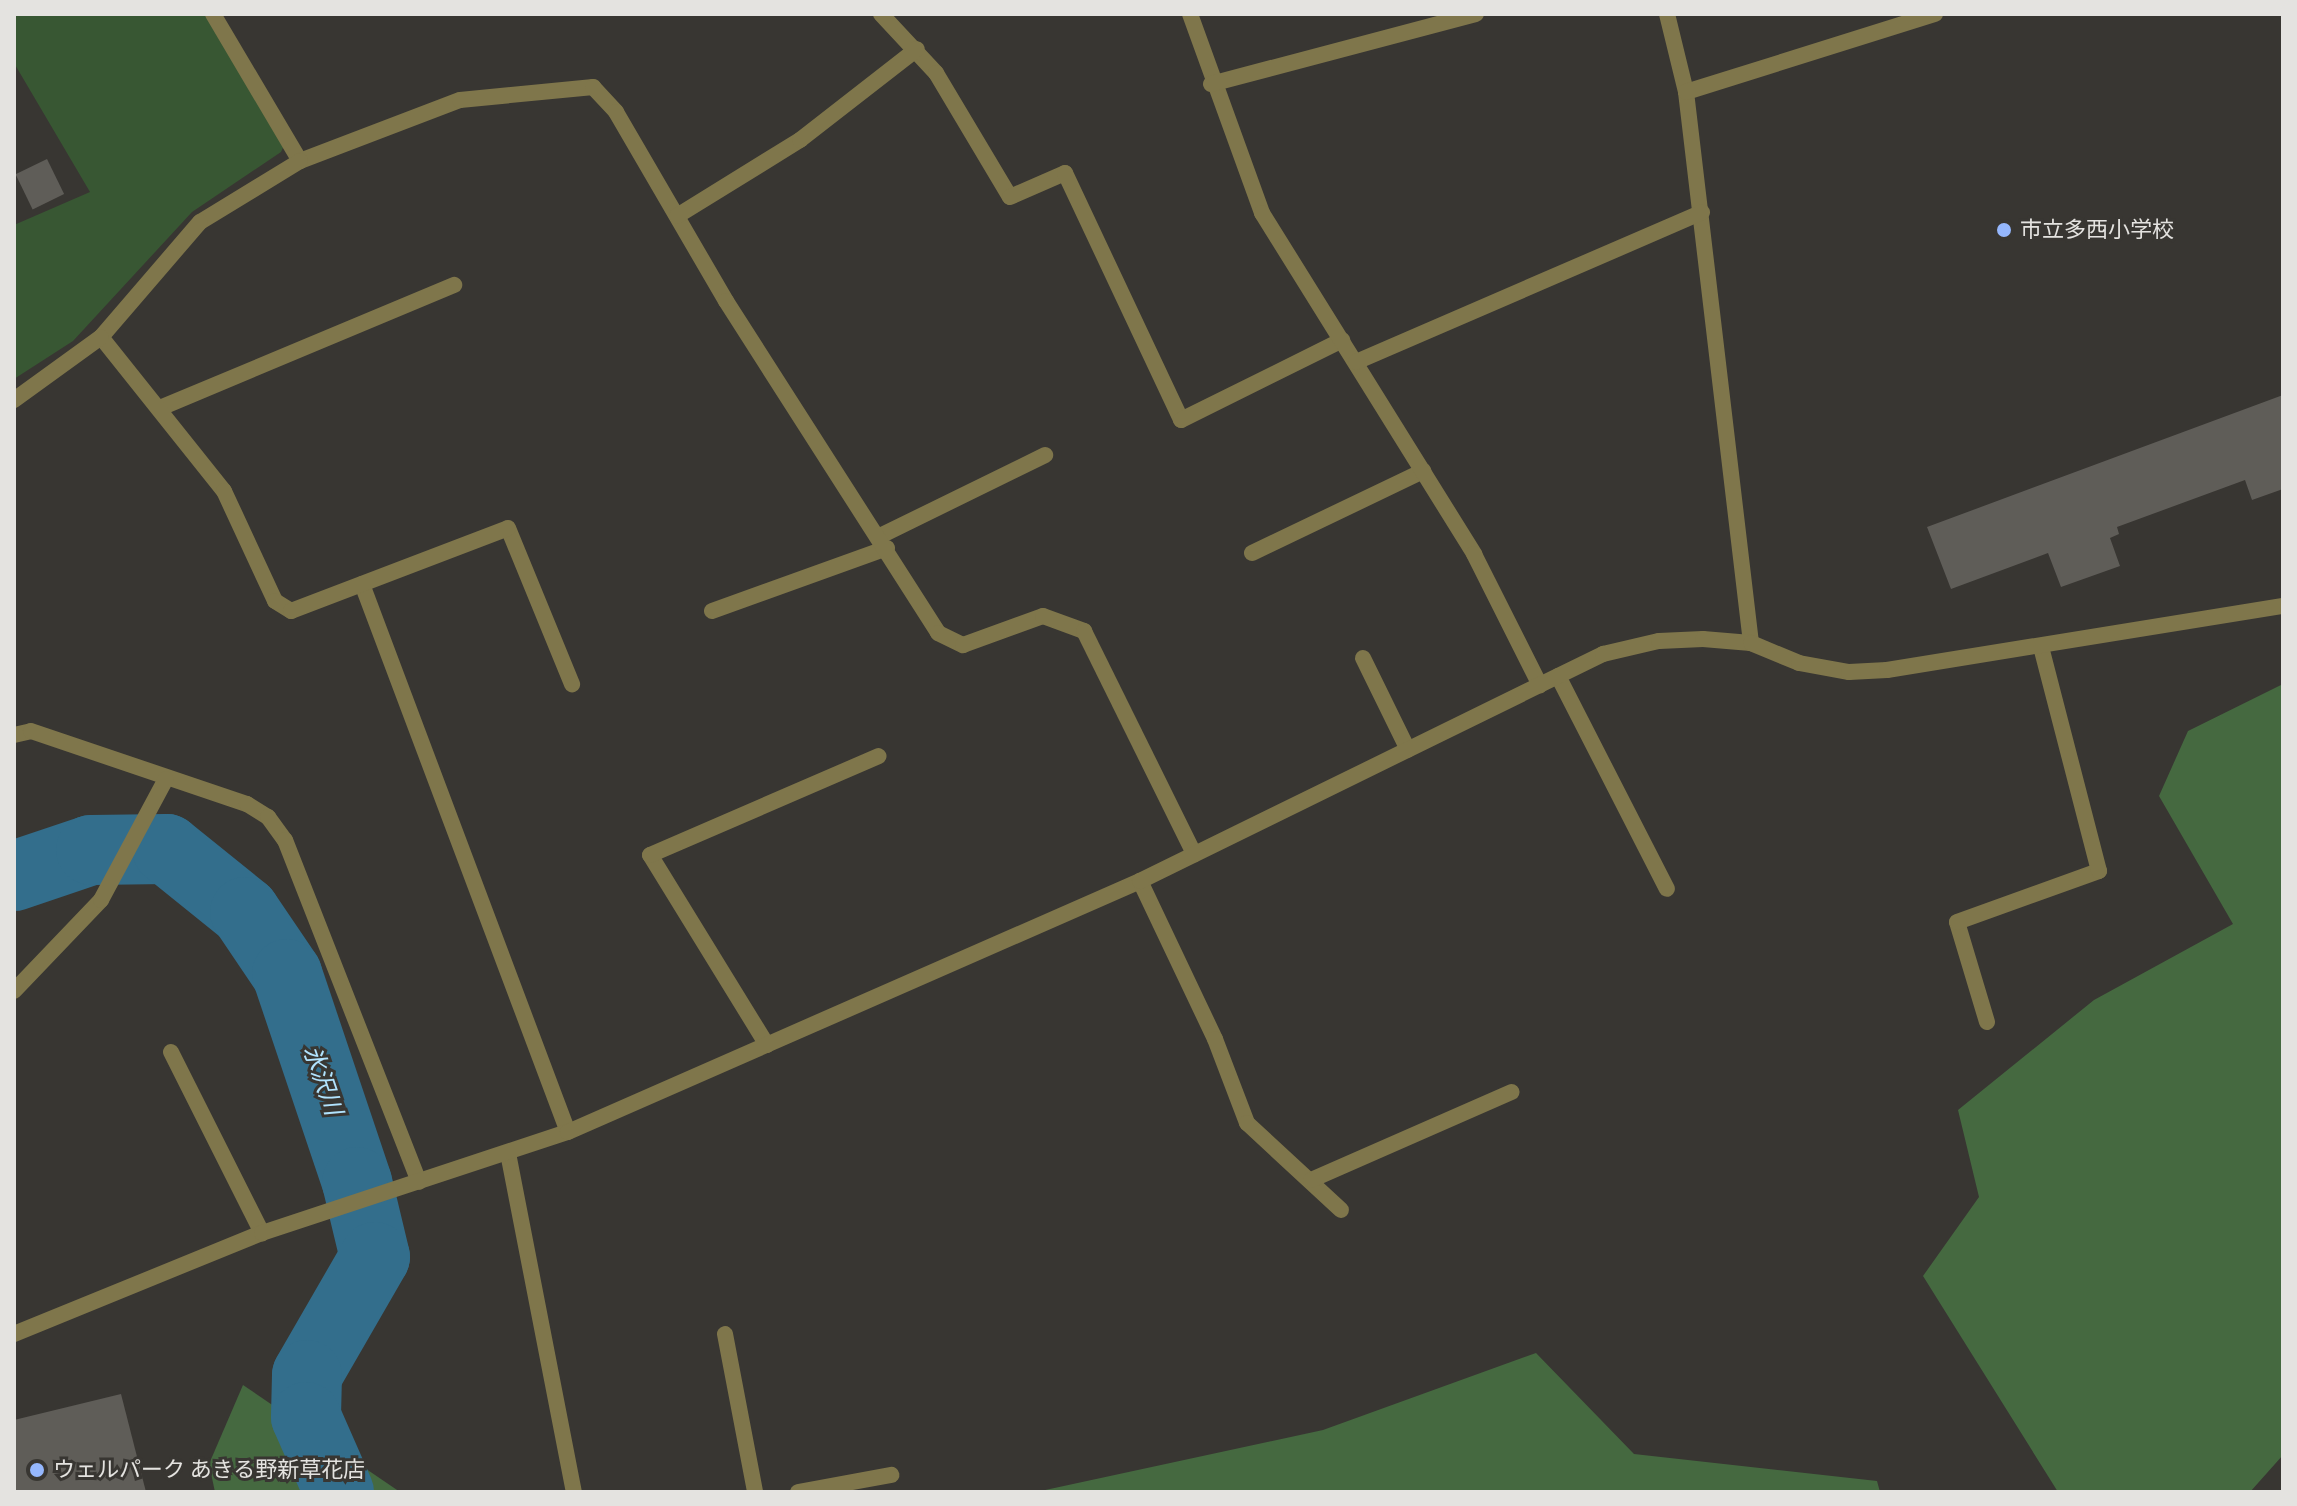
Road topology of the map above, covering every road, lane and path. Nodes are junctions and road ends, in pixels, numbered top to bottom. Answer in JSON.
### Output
{"nodes":[{"id":1,"x":213,"y":14,"type":"edge"},
{"id":2,"x":881,"y":14,"type":"edge"},
{"id":3,"x":1190,"y":14,"type":"edge"},
{"id":4,"x":1476,"y":14,"type":"edge"},
{"id":5,"x":1667,"y":14,"type":"edge"},
{"id":6,"x":1935,"y":14,"type":"edge"},
{"id":7,"x":917,"y":49,"type":"junction"},
{"id":8,"x":1211,"y":84,"type":"junction"},
{"id":9,"x":1686,"y":92,"type":"junction"},
{"id":10,"x":300,"y":161,"type":"junction"},
{"id":11,"x":1702,"y":212,"type":"junction"},
{"id":12,"x":677,"y":216,"type":"junction"},
{"id":13,"x":454,"y":285,"type":"dead end"},
{"id":14,"x":101,"y":337,"type":"junction"},
{"id":15,"x":1342,"y":340,"type":"junction"},
{"id":16,"x":1356,"y":362,"type":"junction"},
{"id":17,"x":14,"y":400,"type":"edge"},
{"id":18,"x":160,"y":408,"type":"junction"},
{"id":19,"x":1045,"y":455,"type":"dead end"},
{"id":20,"x":1423,"y":471,"type":"junction"},
{"id":21,"x":883,"y":542,"type":"junction"},
{"id":22,"x":1252,"y":553,"type":"dead end"},
{"id":23,"x":362,"y":584,"type":"junction"},
{"id":24,"x":2283,"y":606,"type":"edge"},
{"id":25,"x":712,"y":611,"type":"dead end"},
{"id":26,"x":1751,"y":643,"type":"junction"},
{"id":27,"x":2041,"y":646,"type":"junction"},
{"id":28,"x":1363,"y":658,"type":"dead end"},
{"id":29,"x":1558,"y":676,"type":"junction"},
{"id":30,"x":572,"y":684,"type":"dead end"},
{"id":31,"x":1540,"y":685,"type":"junction"},
{"id":32,"x":14,"y":735,"type":"edge"},
{"id":33,"x":1408,"y":750,"type":"junction"},
{"id":34,"x":879,"y":756,"type":"dead end"},
{"id":35,"x":166,"y":779,"type":"junction"},
{"id":36,"x":1194,"y":854,"type":"junction"},
{"id":37,"x":1140,"y":881,"type":"junction"},
{"id":38,"x":1667,"y":889,"type":"dead end"},
{"id":39,"x":14,"y":991,"type":"edge"},
{"id":40,"x":1987,"y":1022,"type":"dead end"},
{"id":41,"x":767,"y":1045,"type":"junction"},
{"id":42,"x":171,"y":1052,"type":"dead end"},
{"id":43,"x":1511,"y":1092,"type":"dead end"},
{"id":44,"x":568,"y":1132,"type":"junction"},
{"id":45,"x":508,"y":1153,"type":"junction"},
{"id":46,"x":1311,"y":1180,"type":"junction"},
{"id":47,"x":419,"y":1182,"type":"junction"},
{"id":48,"x":1341,"y":1210,"type":"dead end"},
{"id":49,"x":262,"y":1233,"type":"junction"},
{"id":50,"x":14,"y":1334,"type":"edge"},
{"id":51,"x":725,"y":1334,"type":"dead end"},
{"id":52,"x":891,"y":1475,"type":"dead end"},
{"id":53,"x":574,"y":1492,"type":"edge"},
{"id":54,"x":755,"y":1492,"type":"edge"},
{"id":55,"x":798,"y":1492,"type":"edge"}],
"edges":[{"from":1,"to":10,"type":"street"},
{"from":2,"to":7,"type":"street"},
{"from":3,"to":8,"type":"street"},
{"from":4,"to":8,"type":"street"},
{"from":5,"to":9,"type":"street"},
{"from":6,"to":9,"type":"street"},
{"from":7,"to":12,"type":"street"},
{"from":7,"to":15,"type":"street"},
{"from":8,"to":15,"type":"street"},
{"from":9,"to":11,"type":"street"},
{"from":10,"to":12,"type":"street"},
{"from":10,"to":14,"type":"street"},
{"from":11,"to":16,"type":"street"},
{"from":11,"to":26,"type":"street"},
{"from":12,"to":21,"type":"street"},
{"from":13,"to":18,"type":"street"},
{"from":14,"to":17,"type":"street"},
{"from":14,"to":18,"type":"street"},
{"from":15,"to":16,"type":"street"},
{"from":16,"to":20,"type":"street"},
{"from":18,"to":23,"type":"street"},
{"from":19,"to":21,"type":"street"},
{"from":20,"to":22,"type":"street"},
{"from":20,"to":31,"type":"street"},
{"from":21,"to":25,"type":"street"},
{"from":21,"to":36,"type":"street"},
{"from":23,"to":30,"type":"street"},
{"from":23,"to":44,"type":"street"},
{"from":24,"to":27,"type":"street"},
{"from":26,"to":27,"type":"street"},
{"from":26,"to":29,"type":"street"},
{"from":27,"to":40,"type":"street"},
{"from":28,"to":33,"type":"street"},
{"from":29,"to":31,"type":"street"},
{"from":29,"to":38,"type":"street"},
{"from":31,"to":33,"type":"street"},
{"from":32,"to":35,"type":"street"},
{"from":33,"to":36,"type":"street"},
{"from":34,"to":41,"type":"street"},
{"from":35,"to":39,"type":"street"},
{"from":35,"to":47,"type":"street"},
{"from":36,"to":37,"type":"street"},
{"from":37,"to":41,"type":"street"},
{"from":37,"to":46,"type":"street"},
{"from":41,"to":44,"type":"street"},
{"from":42,"to":49,"type":"street"},
{"from":43,"to":46,"type":"street"},
{"from":44,"to":45,"type":"street"},
{"from":45,"to":47,"type":"street"},
{"from":45,"to":53,"type":"street"},
{"from":46,"to":48,"type":"street"},
{"from":47,"to":49,"type":"street"},
{"from":49,"to":50,"type":"street"},
{"from":51,"to":54,"type":"street"},
{"from":52,"to":55,"type":"street"}]}
